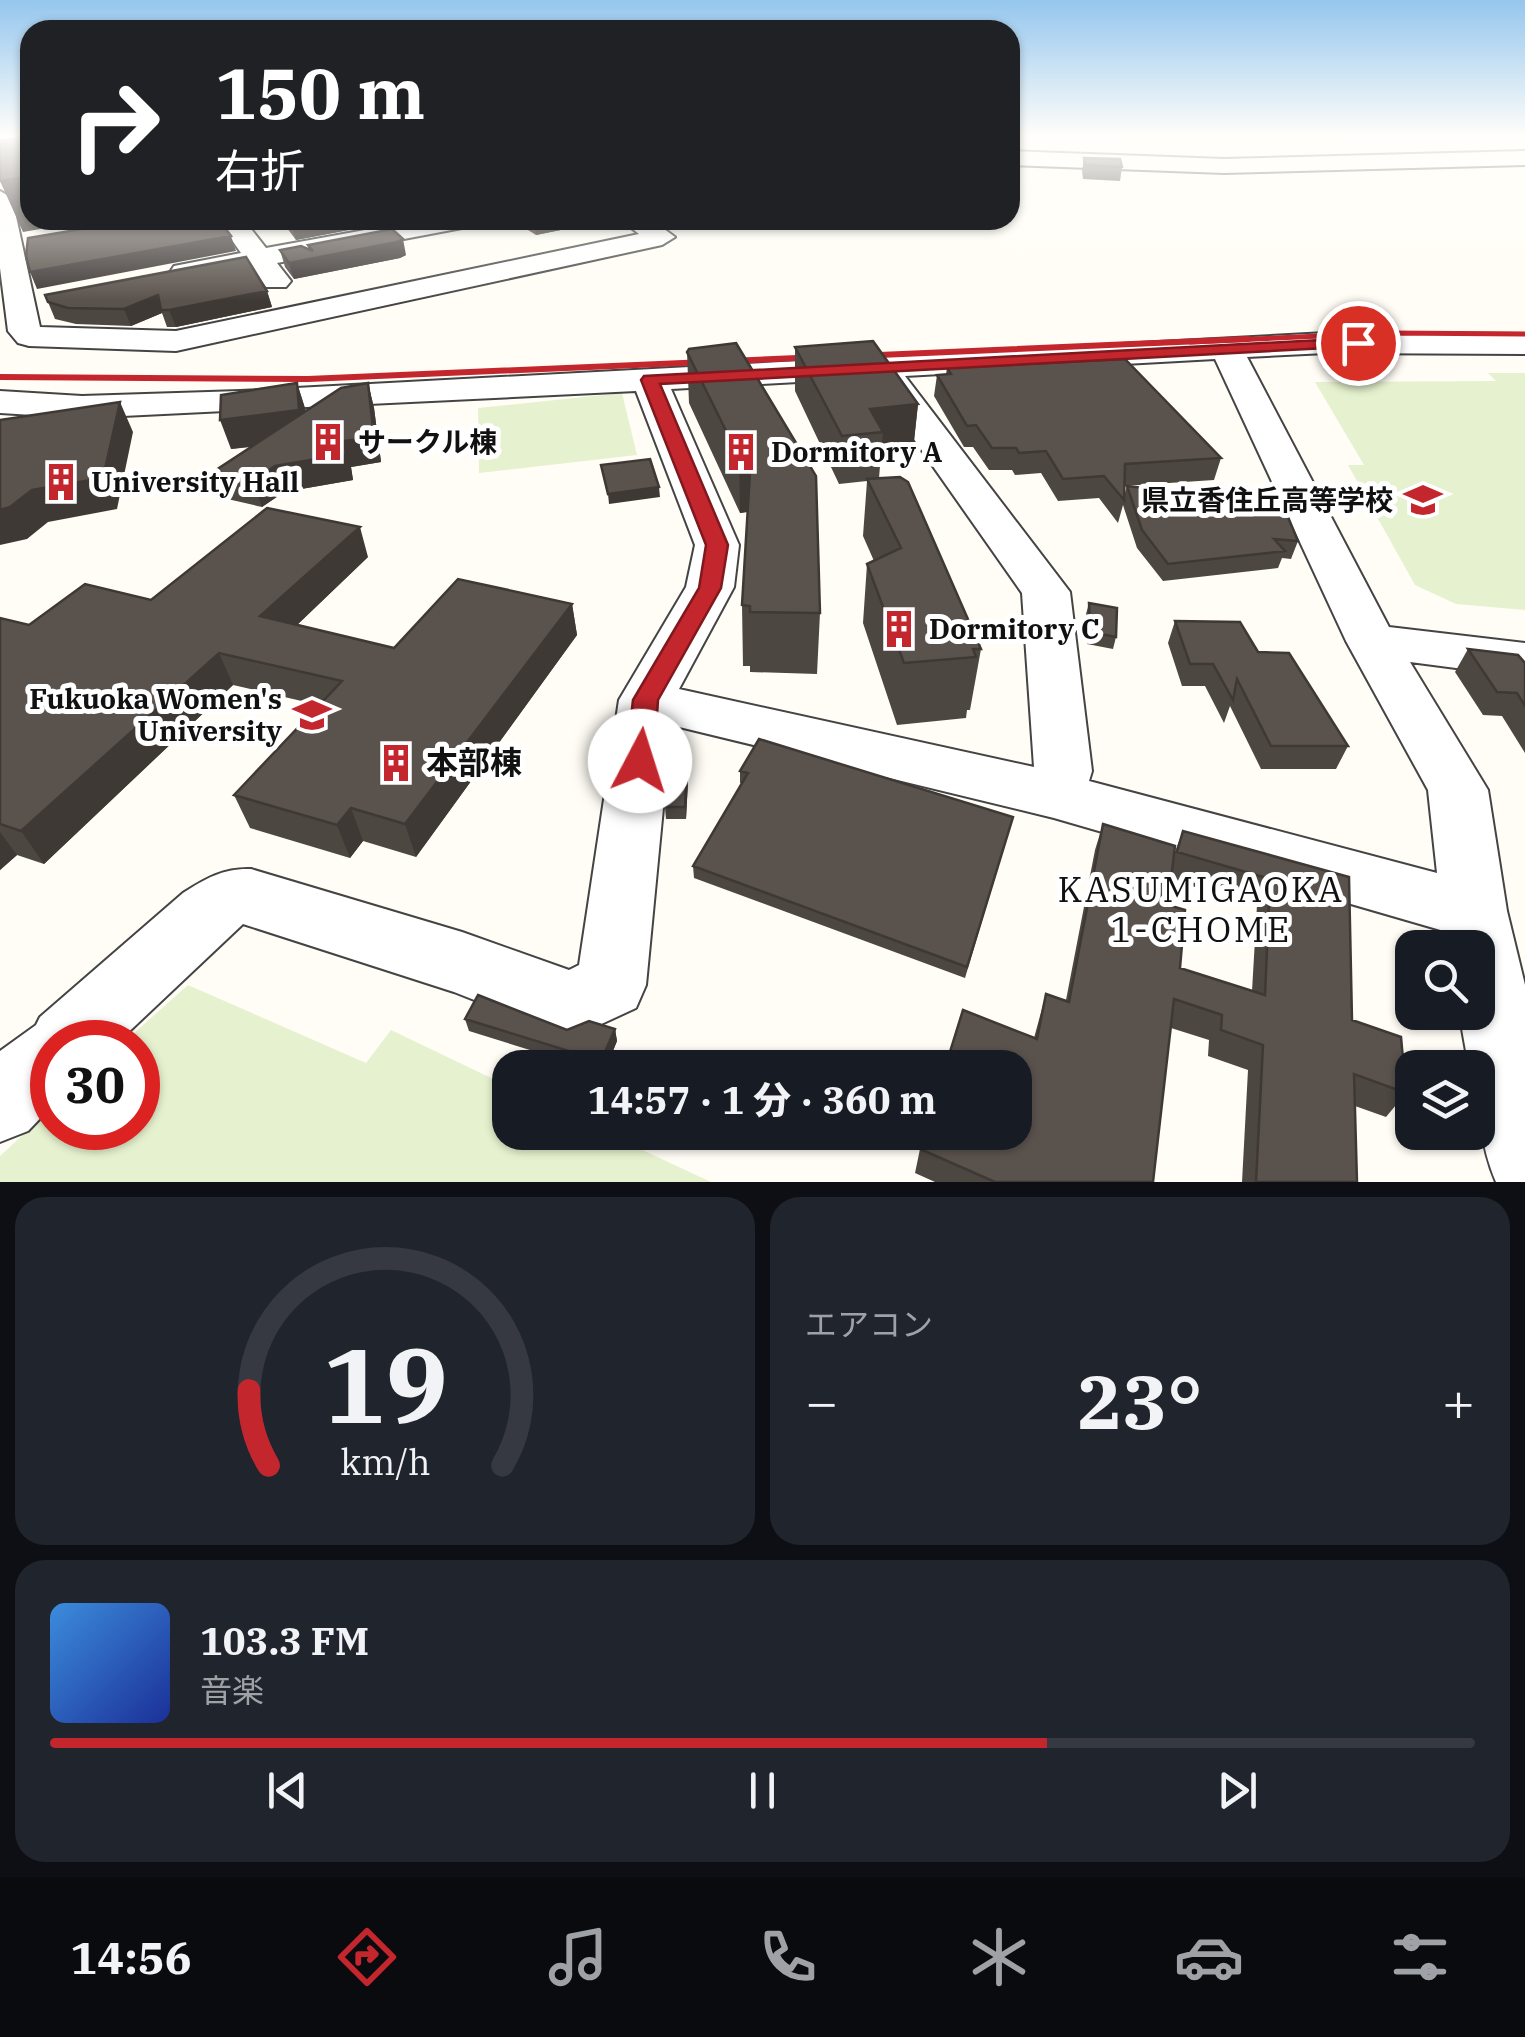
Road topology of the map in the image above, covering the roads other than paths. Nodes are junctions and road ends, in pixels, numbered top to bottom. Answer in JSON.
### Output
{"nodes":[{"id":1,"x":5,"y":191,"type":"edge"},
{"id":2,"x":238,"y":230,"type":"edge"},
{"id":3,"x":408,"y":230,"type":"edge"},
{"id":4,"x":650,"y":230,"type":"edge"},
{"id":5,"x":44,"y":240,"type":"edge"},
{"id":6,"x":3,"y":247,"type":"edge"},
{"id":7,"x":258,"y":258,"type":"junction"},
{"id":8,"x":160,"y":277,"type":"edge"},
{"id":9,"x":302,"y":316,"type":"junction"},
{"id":10,"x":1525,"y":344,"type":"edge"},
{"id":11,"x":1226,"y":348,"type":"junction"},
{"id":12,"x":880,"y":366,"type":"junction"},
{"id":13,"x":650,"y":380,"type":"junction"},
{"id":14,"x":0,"y":402,"type":"edge"},
{"id":15,"x":1370,"y":641,"type":"junction"},
{"id":16,"x":1522,"y":663,"type":"edge"},
{"id":17,"x":646,"y":700,"type":"junction"},
{"id":18,"x":1054,"y":795,"type":"junction"},
{"id":19,"x":1474,"y":912,"type":"junction"},
{"id":20,"x":90,"y":1020,"type":"edge"},
{"id":21,"x":30,"y":1075,"type":"edge"},
{"id":22,"x":0,"y":1103,"type":"edge"},
{"id":23,"x":1525,"y":1155,"type":"edge"}],
"edges":[{"from":1,"to":6,"type":"street"},
{"from":2,"to":7,"type":"street"},
{"from":3,"to":7,"type":"street"},
{"from":4,"to":9,"type":"street"},
{"from":5,"to":6,"type":"street"},
{"from":6,"to":9,"type":"street"},
{"from":7,"to":8,"type":"street"},
{"from":7,"to":9,"type":"street"},
{"from":10,"to":11,"type":"street"},
{"from":11,"to":12,"type":"street"},
{"from":11,"to":15,"type":"street"},
{"from":12,"to":13,"type":"street"},
{"from":12,"to":18,"type":"street"},
{"from":13,"to":14,"type":"street"},
{"from":13,"to":17,"type":"street"},
{"from":15,"to":16,"type":"street"},
{"from":15,"to":19,"type":"street"},
{"from":17,"to":18,"type":"street"},
{"from":17,"to":20,"type":"street"},
{"from":18,"to":19,"type":"street"},
{"from":19,"to":23,"type":"street"},
{"from":21,"to":22,"type":"street"}]}
